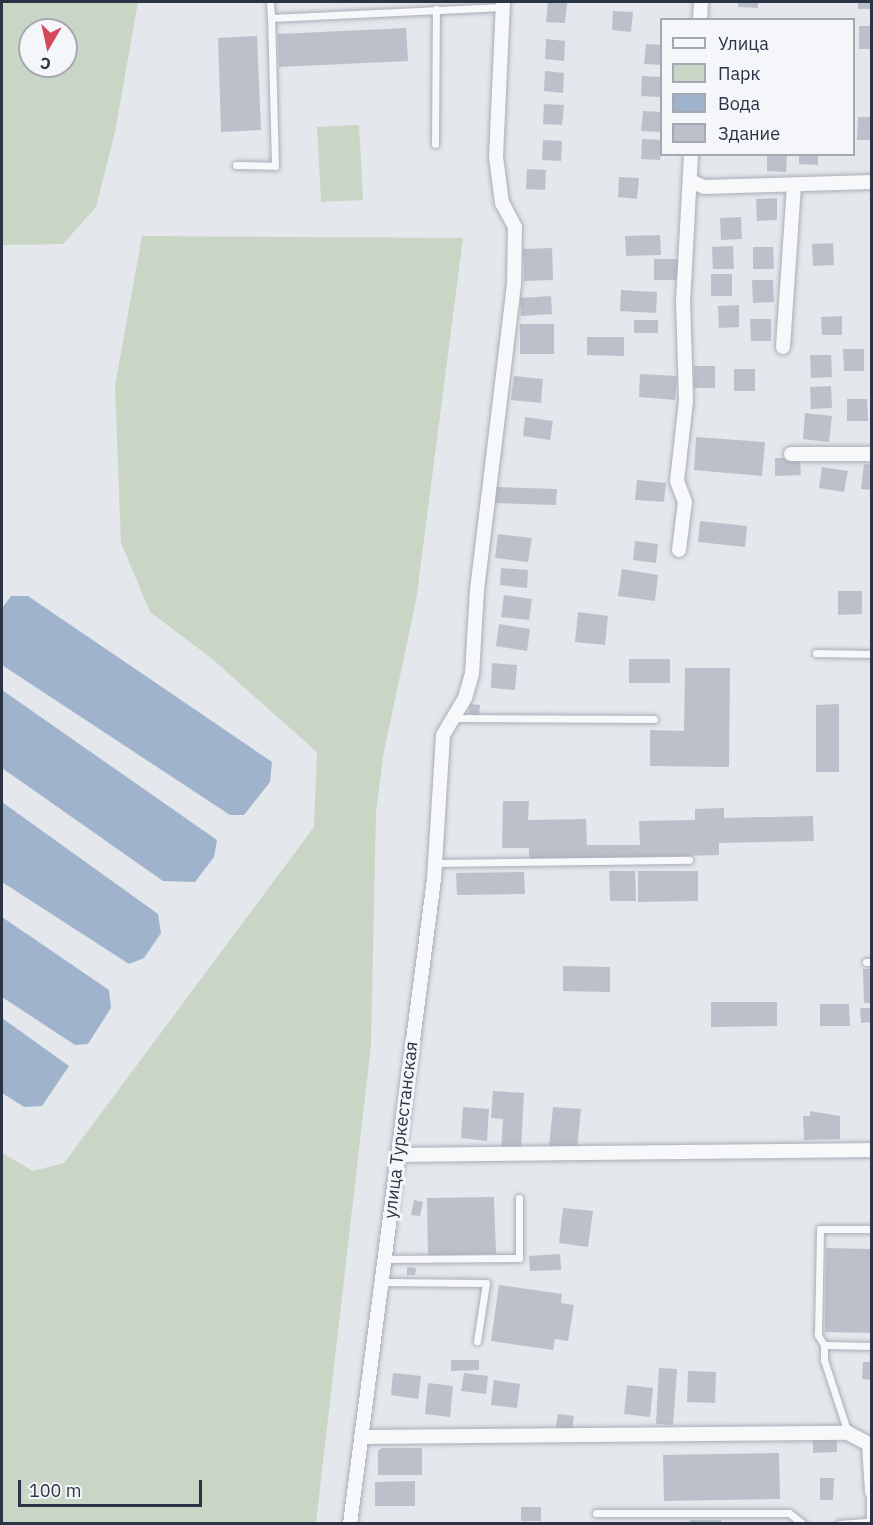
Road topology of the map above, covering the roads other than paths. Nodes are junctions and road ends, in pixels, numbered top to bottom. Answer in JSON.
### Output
{"nodes":[{"id":1,"x":270,"y":2,"type":"edge"},
{"id":2,"x":701,"y":2,"type":"edge"},
{"id":3,"x":466,"y":4,"type":"edge"},
{"id":4,"x":503,"y":4,"type":"edge"},
{"id":5,"x":436,"y":9,"type":"junction"},
{"id":6,"x":271,"y":18,"type":"junction"},
{"id":7,"x":700,"y":18,"type":"edge"},
{"id":8,"x":435,"y":144,"type":"dead end"},
{"id":9,"x":691,"y":156,"type":"edge"},
{"id":10,"x":236,"y":165,"type":"dead end"},
{"id":11,"x":690,"y":181,"type":"junction"},
{"id":12,"x":872,"y":182,"type":"edge"},
{"id":13,"x":794,"y":184,"type":"junction"},
{"id":14,"x":783,"y":347,"type":"dead end"},
{"id":15,"x":791,"y":454,"type":"dead end"},
{"id":16,"x":872,"y":454,"type":"edge"},
{"id":17,"x":679,"y":550,"type":"dead end"},
{"id":18,"x":816,"y":653,"type":"dead end"},
{"id":19,"x":872,"y":654,"type":"edge"},
{"id":20,"x":452,"y":718,"type":"junction"},
{"id":21,"x":654,"y":719,"type":"dead end"},
{"id":22,"x":688,"y":860,"type":"dead end"},
{"id":23,"x":435,"y":863,"type":"junction"},
{"id":24,"x":872,"y":1150,"type":"edge"},
{"id":25,"x":398,"y":1155,"type":"junction"},
{"id":26,"x":519,"y":1198,"type":"dead end"},
{"id":27,"x":872,"y":1229,"type":"edge"},
{"id":28,"x":384,"y":1259,"type":"junction"},
{"id":29,"x":381,"y":1282,"type":"junction"},
{"id":30,"x":477,"y":1341,"type":"dead end"},
{"id":31,"x":824,"y":1345,"type":"junction"},
{"id":32,"x":872,"y":1346,"type":"edge"},
{"id":33,"x":848,"y":1433,"type":"junction"},
{"id":34,"x":361,"y":1437,"type":"junction"},
{"id":35,"x":871,"y":1491,"type":"edge"},
{"id":36,"x":596,"y":1513,"type":"dead end"},
{"id":37,"x":350,"y":1524,"type":"edge"},
{"id":38,"x":803,"y":1524,"type":"edge"},
{"id":39,"x":839,"y":1524,"type":"edge"}],
"edges":[{"from":1,"to":6,"type":"lane"},
{"from":2,"to":7,"type":"street"},
{"from":3,"to":4,"type":"lane"},
{"from":3,"to":5,"type":"lane"},
{"from":4,"to":20,"type":"street"},
{"from":5,"to":6,"type":"lane"},
{"from":5,"to":8,"type":"lane"},
{"from":6,"to":10,"type":"lane"},
{"from":9,"to":11,"type":"street"},
{"from":11,"to":13,"type":"street"},
{"from":11,"to":17,"type":"street"},
{"from":12,"to":13,"type":"street"},
{"from":13,"to":14,"type":"street"},
{"from":15,"to":16,"type":"street"},
{"from":18,"to":19,"type":"lane"},
{"from":20,"to":21,"type":"lane"},
{"from":20,"to":23,"type":"street","name":"улица Туркестанская"},
{"from":22,"to":23,"type":"lane"},
{"from":23,"to":25,"type":"street","name":"улица Туркестанская"},
{"from":24,"to":25,"type":"street"},
{"from":25,"to":28,"type":"street","name":"улица Туркестанская"},
{"from":26,"to":28,"type":"lane"},
{"from":27,"to":31,"type":"lane"},
{"from":28,"to":29,"type":"street","name":"улица Туркестанская"},
{"from":29,"to":30,"type":"lane"},
{"from":29,"to":34,"type":"street","name":"улица Туркестанская"},
{"from":31,"to":32,"type":"lane"},
{"from":31,"to":33,"type":"lane"},
{"from":33,"to":34,"type":"street"},
{"from":33,"to":35,"type":"street"},
{"from":34,"to":37,"type":"street","name":"улица Туркестанская"},
{"from":35,"to":39,"type":"lane"},
{"from":36,"to":38,"type":"lane"}]}
